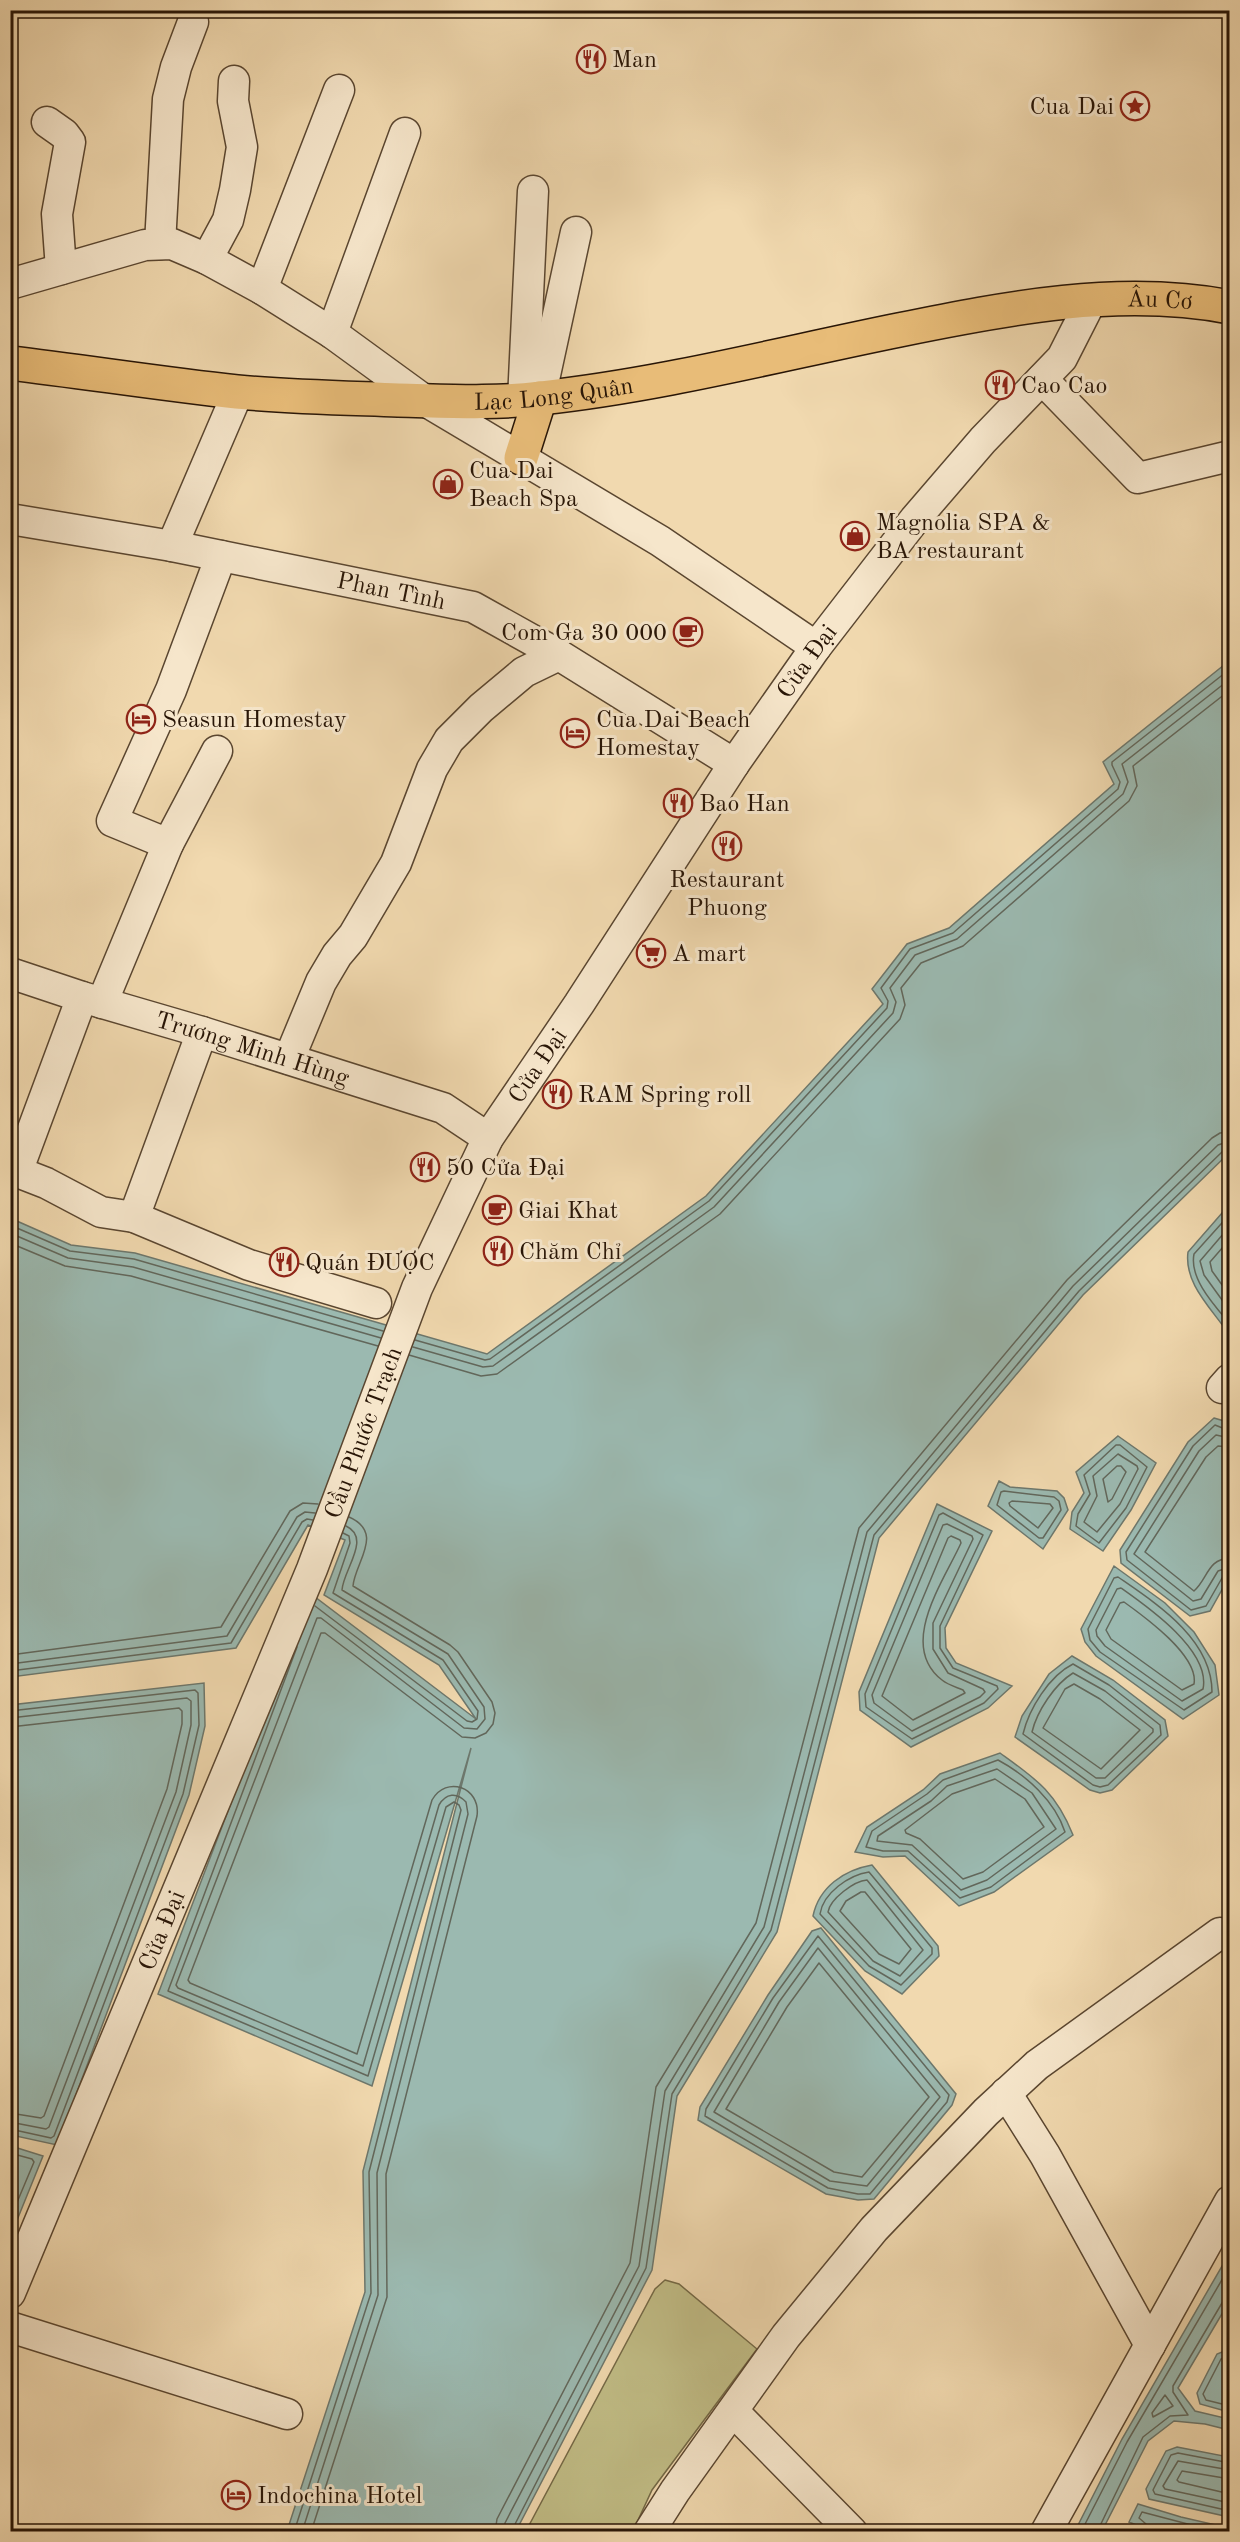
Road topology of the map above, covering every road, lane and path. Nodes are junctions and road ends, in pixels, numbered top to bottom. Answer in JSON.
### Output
{"nodes":[{"id":1,"x":193,"y":21,"type":"dead end"},
{"id":2,"x":234,"y":81,"type":"dead end"},
{"id":3,"x":339,"y":90,"type":"dead end"},
{"id":4,"x":47,"y":122,"type":"dead end"},
{"id":5,"x":405,"y":134,"type":"dead end"},
{"id":6,"x":533,"y":191,"type":"dead end"},
{"id":7,"x":576,"y":232,"type":"dead end"},
{"id":8,"x":160,"y":244,"type":"junction"},
{"id":9,"x":207,"y":259,"type":"junction"},
{"id":10,"x":61,"y":269,"type":"junction"},
{"id":11,"x":10,"y":284,"type":"edge"},
{"id":12,"x":262,"y":289,"type":"junction"},
{"id":13,"x":1091,"y":301,"type":"junction"},
{"id":14,"x":1230,"y":307,"type":"edge"},
{"id":15,"x":332,"y":333,"type":"junction"},
{"id":16,"x":10,"y":363,"type":"edge"},
{"id":17,"x":1042,"y":379,"type":"junction"},
{"id":18,"x":238,"y":392,"type":"junction"},
{"id":19,"x":532,"y":399,"type":"junction"},
{"id":20,"x":424,"y":400,"type":"junction"},
{"id":21,"x":1230,"y":456,"type":"edge"},
{"id":22,"x":521,"y":458,"type":"junction"},
{"id":23,"x":10,"y":519,"type":"edge"},
{"id":24,"x":172,"y":546,"type":"junction"},
{"id":25,"x":221,"y":556,"type":"junction"},
{"id":26,"x":816,"y":647,"type":"junction"},
{"id":27,"x":559,"y":655,"type":"junction"},
{"id":28,"x":217,"y":751,"type":"dead end"},
{"id":29,"x":734,"y":764,"type":"junction"},
{"id":30,"x":168,"y":844,"type":"junction"},
{"id":31,"x":10,"y":973,"type":"edge"},
{"id":32,"x":92,"y":1000,"type":"junction"},
{"id":33,"x":202,"y":1032,"type":"junction"},
{"id":34,"x":289,"y":1059,"type":"junction"},
{"id":35,"x":488,"y":1138,"type":"junction"},
{"id":36,"x":14,"y":1171,"type":"edge"},
{"id":37,"x":134,"y":1216,"type":"junction"},
{"id":38,"x":414,"y":1296,"type":"joint"},
{"id":39,"x":376,"y":1303,"type":"dead end"},
{"id":40,"x":312,"y":1569,"type":"joint"},
{"id":41,"x":1220,"y":1933,"type":"dead end"},
{"id":42,"x":1006,"y":2092,"type":"junction"},
{"id":43,"x":1230,"y":2201,"type":"edge"},
{"id":44,"x":10,"y":2293,"type":"edge"},
{"id":45,"x":10,"y":2327,"type":"edge"},
{"id":46,"x":1150,"y":2344,"type":"junction"},
{"id":47,"x":733,"y":2411,"type":"junction"},
{"id":48,"x":287,"y":2414,"type":"dead end"},
{"id":49,"x":649,"y":2532,"type":"edge"},
{"id":50,"x":852,"y":2532,"type":"edge"},
{"id":51,"x":1046,"y":2532,"type":"edge"}],
"edges":[{"from":1,"to":8,"type":"street"},
{"from":2,"to":9,"type":"street"},
{"from":3,"to":12,"type":"street"},
{"from":4,"to":10,"type":"street"},
{"from":5,"to":15,"type":"street"},
{"from":6,"to":19,"type":"street"},
{"from":7,"to":19,"type":"street"},
{"from":8,"to":9,"type":"street"},
{"from":8,"to":10,"type":"street"},
{"from":9,"to":12,"type":"street"},
{"from":10,"to":11,"type":"street"},
{"from":12,"to":15,"type":"street"},
{"from":13,"to":14,"type":"main road","name":"Âu Cơ"},
{"from":13,"to":17,"type":"street","name":"Cửa Đại"},
{"from":13,"to":19,"type":"main road","name":"Lạc Long Quân"},
{"from":15,"to":20,"type":"street"},
{"from":16,"to":18,"type":"main road","name":"Lạc Long Quân"},
{"from":17,"to":21,"type":"street"},
{"from":17,"to":26,"type":"street","name":"Cửa Đại"},
{"from":18,"to":20,"type":"main road","name":"Lạc Long Quân"},
{"from":18,"to":24,"type":"street"},
{"from":19,"to":20,"type":"main road","name":"Lạc Long Quân"},
{"from":19,"to":22,"type":"main road"},
{"from":20,"to":22,"type":"street"},
{"from":22,"to":26,"type":"street"},
{"from":23,"to":24,"type":"street","name":"Phan Tình"},
{"from":24,"to":25,"type":"street","name":"Phan Tình"},
{"from":25,"to":27,"type":"street","name":"Phan Tình"},
{"from":25,"to":30,"type":"street"},
{"from":26,"to":29,"type":"street","name":"Cửa Đại"},
{"from":27,"to":29,"type":"street","name":"Phan Tình"},
{"from":27,"to":34,"type":"street"},
{"from":28,"to":30,"type":"street"},
{"from":29,"to":35,"type":"street","name":"Cửa Đại"},
{"from":30,"to":32,"type":"street"},
{"from":31,"to":32,"type":"street","name":"Trương Minh Hùng"},
{"from":32,"to":33,"type":"street","name":"Trương Minh Hùng"},
{"from":32,"to":36,"type":"street"},
{"from":33,"to":34,"type":"street","name":"Trương Minh Hùng"},
{"from":33,"to":37,"type":"street"},
{"from":34,"to":35,"type":"street","name":"Trương Minh Hùng"},
{"from":35,"to":38,"type":"street","name":"Cửa Đại"},
{"from":36,"to":37,"type":"street"},
{"from":37,"to":39,"type":"street"},
{"from":38,"to":40,"type":"street","name":"Cầu Phước Trạch"},
{"from":40,"to":44,"type":"street","name":"Cửa Đại"},
{"from":41,"to":42,"type":"street"},
{"from":42,"to":46,"type":"street"},
{"from":42,"to":47,"type":"street"},
{"from":43,"to":46,"type":"street"},
{"from":45,"to":48,"type":"street"},
{"from":46,"to":51,"type":"street"},
{"from":47,"to":49,"type":"street"},
{"from":47,"to":50,"type":"street"}]}
